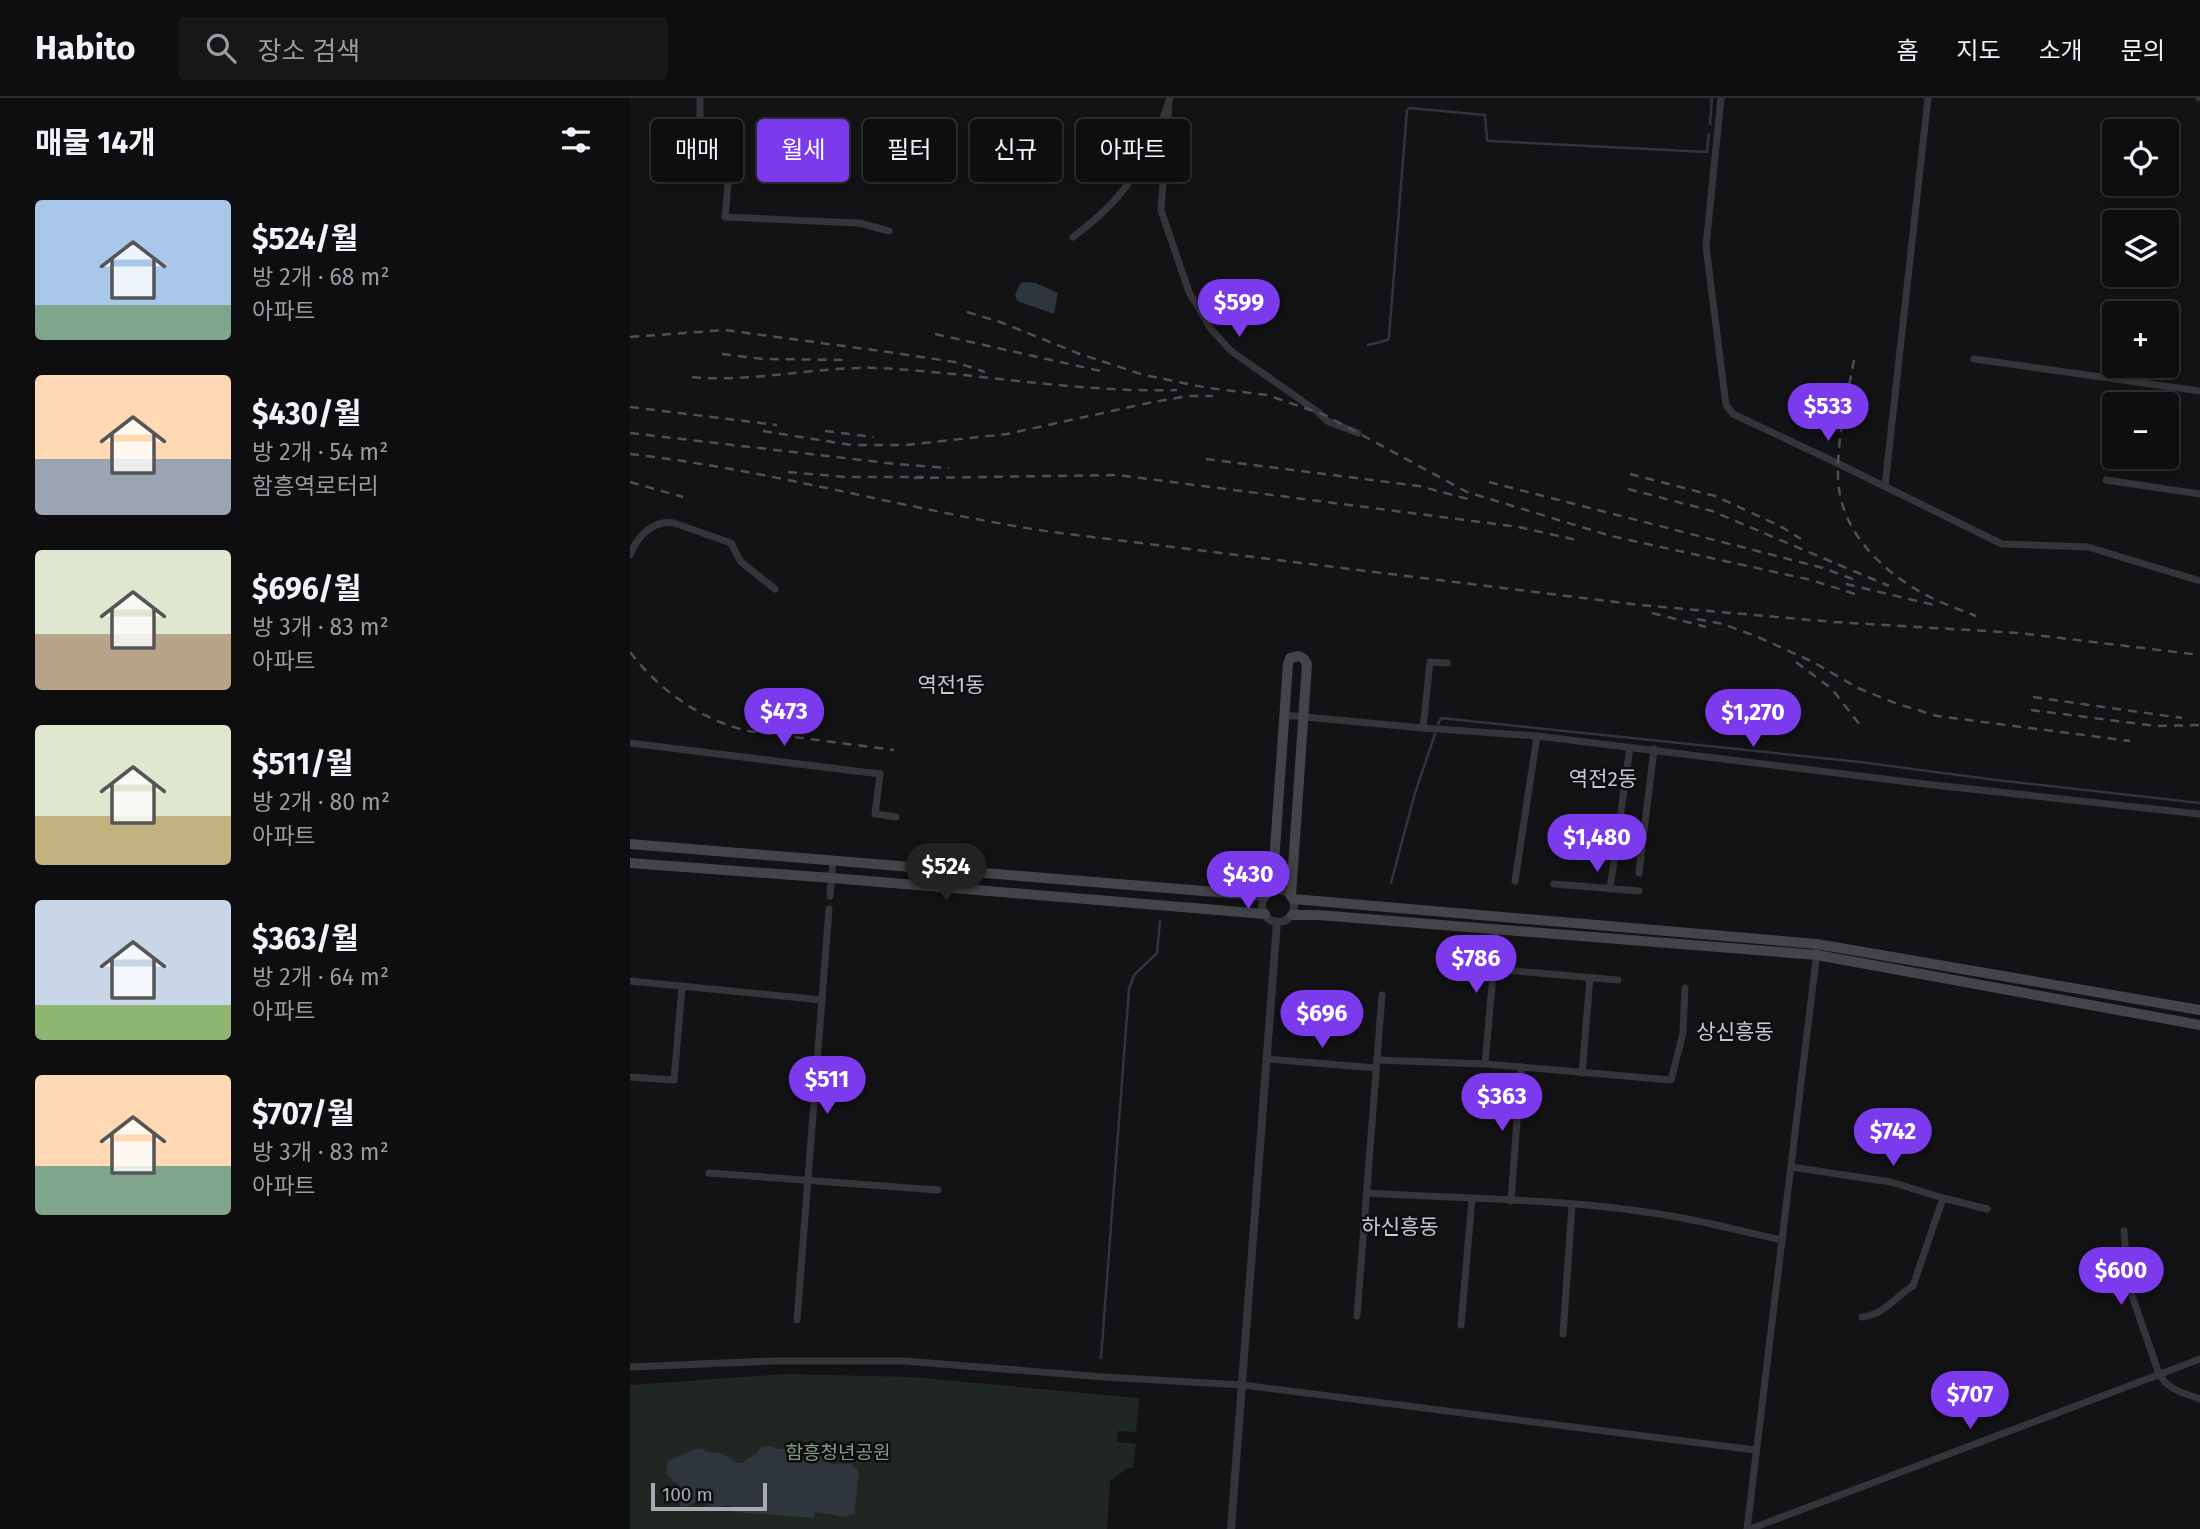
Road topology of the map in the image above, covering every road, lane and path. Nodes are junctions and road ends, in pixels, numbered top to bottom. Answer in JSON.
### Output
{"nodes":[{"id":1,"x":700,"y":98,"type":"edge"},
{"id":2,"x":1721,"y":98,"type":"edge"},
{"id":3,"x":1928,"y":98,"type":"edge"},
{"id":4,"x":1170,"y":101,"type":"edge"},
{"id":5,"x":889,"y":231,"type":"dead end"},
{"id":6,"x":1073,"y":237,"type":"dead end"},
{"id":7,"x":1974,"y":359,"type":"dead end"},
{"id":8,"x":2200,"y":391,"type":"edge"},
{"id":9,"x":1358,"y":433,"type":"dead end"},
{"id":10,"x":2106,"y":480,"type":"dead end"},
{"id":11,"x":1885,"y":486,"type":"junction"},
{"id":12,"x":2200,"y":494,"type":"edge"},
{"id":13,"x":630,"y":555,"type":"edge"},
{"id":14,"x":2200,"y":581,"type":"edge"},
{"id":15,"x":775,"y":589,"type":"dead end"},
{"id":16,"x":1447,"y":663,"type":"dead end"},
{"id":17,"x":1284,"y":715,"type":"junction"},
{"id":18,"x":1303,"y":716,"type":"junction"},
{"id":19,"x":1423,"y":728,"type":"junction"},
{"id":20,"x":1536,"y":736,"type":"junction"},
{"id":21,"x":630,"y":743,"type":"edge"},
{"id":22,"x":1630,"y":747,"type":"junction"},
{"id":23,"x":1654,"y":750,"type":"junction"},
{"id":24,"x":2200,"y":814,"type":"edge"},
{"id":25,"x":896,"y":817,"type":"dead end"},
{"id":26,"x":630,"y":844,"type":"edge"},
{"id":27,"x":833,"y":861,"type":"junction"},
{"id":28,"x":630,"y":863,"type":"edge"},
{"id":29,"x":1639,"y":873,"type":"dead end"},
{"id":30,"x":832,"y":878,"type":"junction"},
{"id":31,"x":1515,"y":881,"type":"dead end"},
{"id":32,"x":1554,"y":884,"type":"dead end"},
{"id":33,"x":1610,"y":889,"type":"junction"},
{"id":34,"x":1639,"y":891,"type":"dead end"},
{"id":35,"x":1269,"y":893,"type":"junction"},
{"id":36,"x":830,"y":896,"type":"dead end"},
{"id":37,"x":1292,"y":897,"type":"junction"},
{"id":38,"x":829,"y":909,"type":"dead end"},
{"id":39,"x":1265,"y":914,"type":"junction"},
{"id":40,"x":1292,"y":915,"type":"junction"},
{"id":41,"x":1277,"y":922,"type":"junction"},
{"id":42,"x":1496,"y":929,"type":"junction"},
{"id":43,"x":1817,"y":944,"type":"junction"},
{"id":44,"x":1818,"y":955,"type":"junction"},
{"id":45,"x":1492,"y":969,"type":"junction"},
{"id":46,"x":1590,"y":978,"type":"junction"},
{"id":47,"x":1618,"y":980,"type":"dead end"},
{"id":48,"x":630,"y":981,"type":"edge"},
{"id":49,"x":682,"y":986,"type":"junction"},
{"id":50,"x":1685,"y":988,"type":"dead end"},
{"id":51,"x":1382,"y":995,"type":"dead end"},
{"id":52,"x":822,"y":1000,"type":"junction"},
{"id":53,"x":2200,"y":1010,"type":"edge"},
{"id":54,"x":2200,"y":1025,"type":"edge"},
{"id":55,"x":1266,"y":1059,"type":"junction"},
{"id":56,"x":1377,"y":1064,"type":"junction"},
{"id":57,"x":1485,"y":1064,"type":"junction"},
{"id":58,"x":1521,"y":1067,"type":"junction"},
{"id":59,"x":1582,"y":1073,"type":"junction"},
{"id":60,"x":630,"y":1077,"type":"edge"},
{"id":61,"x":1791,"y":1167,"type":"junction"},
{"id":62,"x":709,"y":1173,"type":"dead end"},
{"id":63,"x":808,"y":1181,"type":"junction"},
{"id":64,"x":938,"y":1191,"type":"dead end"},
{"id":65,"x":1367,"y":1193,"type":"junction"},
{"id":66,"x":1942,"y":1198,"type":"junction"},
{"id":67,"x":1472,"y":1199,"type":"junction"},
{"id":68,"x":1511,"y":1201,"type":"junction"},
{"id":69,"x":1572,"y":1205,"type":"junction"},
{"id":70,"x":1987,"y":1209,"type":"dead end"},
{"id":71,"x":2124,"y":1231,"type":"dead end"},
{"id":72,"x":1782,"y":1240,"type":"junction"},
{"id":73,"x":1357,"y":1316,"type":"dead end"},
{"id":74,"x":1862,"y":1317,"type":"dead end"},
{"id":75,"x":797,"y":1320,"type":"dead end"},
{"id":76,"x":1461,"y":1325,"type":"dead end"},
{"id":77,"x":1563,"y":1334,"type":"dead end"},
{"id":78,"x":2200,"y":1359,"type":"edge"},
{"id":79,"x":630,"y":1367,"type":"edge"},
{"id":80,"x":2159,"y":1374,"type":"junction"},
{"id":81,"x":1241,"y":1385,"type":"junction"},
{"id":82,"x":2200,"y":1399,"type":"edge"},
{"id":83,"x":1755,"y":1450,"type":"junction"},
{"id":84,"x":1231,"y":1529,"type":"edge"},
{"id":85,"x":1748,"y":1529,"type":"edge"}],
"edges":[{"from":1,"to":5,"type":"street"},
{"from":2,"to":11,"type":"street"},
{"from":3,"to":11,"type":"street"},
{"from":4,"to":6,"type":"street"},
{"from":4,"to":9,"type":"street"},
{"from":7,"to":8,"type":"street"},
{"from":10,"to":12,"type":"street"},
{"from":11,"to":14,"type":"street"},
{"from":13,"to":15,"type":"street"},
{"from":16,"to":19,"type":"street"},
{"from":17,"to":18,"type":"street"},
{"from":17,"to":18,"type":"main road"},
{"from":17,"to":35,"type":"main road"},
{"from":18,"to":19,"type":"street"},
{"from":18,"to":37,"type":"main road"},
{"from":19,"to":20,"type":"street"},
{"from":20,"to":22,"type":"street"},
{"from":20,"to":31,"type":"street"},
{"from":21,"to":25,"type":"street"},
{"from":22,"to":23,"type":"street"},
{"from":22,"to":33,"type":"street"},
{"from":23,"to":24,"type":"street"},
{"from":23,"to":29,"type":"street"},
{"from":26,"to":27,"type":"main road"},
{"from":27,"to":30,"type":"street"},
{"from":27,"to":35,"type":"main road"},
{"from":28,"to":30,"type":"main road"},
{"from":30,"to":36,"type":"street"},
{"from":30,"to":39,"type":"main road"},
{"from":32,"to":33,"type":"street"},
{"from":33,"to":34,"type":"street"},
{"from":35,"to":37,"type":"street"},
{"from":35,"to":39,"type":"street"},
{"from":37,"to":40,"type":"street"},
{"from":37,"to":43,"type":"main road"},
{"from":38,"to":52,"type":"street"},
{"from":39,"to":41,"type":"street"},
{"from":40,"to":41,"type":"street"},
{"from":40,"to":42,"type":"main road"},
{"from":41,"to":55,"type":"street"},
{"from":42,"to":44,"type":"main road"},
{"from":42,"to":45,"type":"street"},
{"from":43,"to":44,"type":"street"},
{"from":43,"to":53,"type":"main road"},
{"from":44,"to":54,"type":"main road"},
{"from":44,"to":61,"type":"street"},
{"from":45,"to":46,"type":"street"},
{"from":45,"to":57,"type":"street"},
{"from":46,"to":47,"type":"street"},
{"from":46,"to":59,"type":"street"},
{"from":48,"to":49,"type":"street"},
{"from":49,"to":52,"type":"street"},
{"from":49,"to":60,"type":"street"},
{"from":50,"to":59,"type":"street"},
{"from":51,"to":56,"type":"street"},
{"from":52,"to":63,"type":"street"},
{"from":55,"to":56,"type":"street"},
{"from":55,"to":81,"type":"street"},
{"from":56,"to":57,"type":"street"},
{"from":56,"to":65,"type":"street"},
{"from":57,"to":58,"type":"street"},
{"from":58,"to":59,"type":"street"},
{"from":58,"to":68,"type":"street"},
{"from":61,"to":66,"type":"street"},
{"from":61,"to":72,"type":"street"},
{"from":62,"to":63,"type":"street"},
{"from":63,"to":64,"type":"street"},
{"from":63,"to":75,"type":"street"},
{"from":65,"to":67,"type":"street"},
{"from":65,"to":73,"type":"street"},
{"from":66,"to":70,"type":"street"},
{"from":66,"to":74,"type":"street"},
{"from":67,"to":68,"type":"street"},
{"from":67,"to":76,"type":"street"},
{"from":68,"to":69,"type":"street"},
{"from":69,"to":72,"type":"street"},
{"from":69,"to":77,"type":"street"},
{"from":71,"to":80,"type":"street"},
{"from":72,"to":83,"type":"street"},
{"from":78,"to":80,"type":"street"},
{"from":79,"to":81,"type":"street"},
{"from":80,"to":82,"type":"street"},
{"from":80,"to":85,"type":"street"},
{"from":81,"to":83,"type":"street"},
{"from":81,"to":84,"type":"street"},
{"from":83,"to":85,"type":"street"}]}
